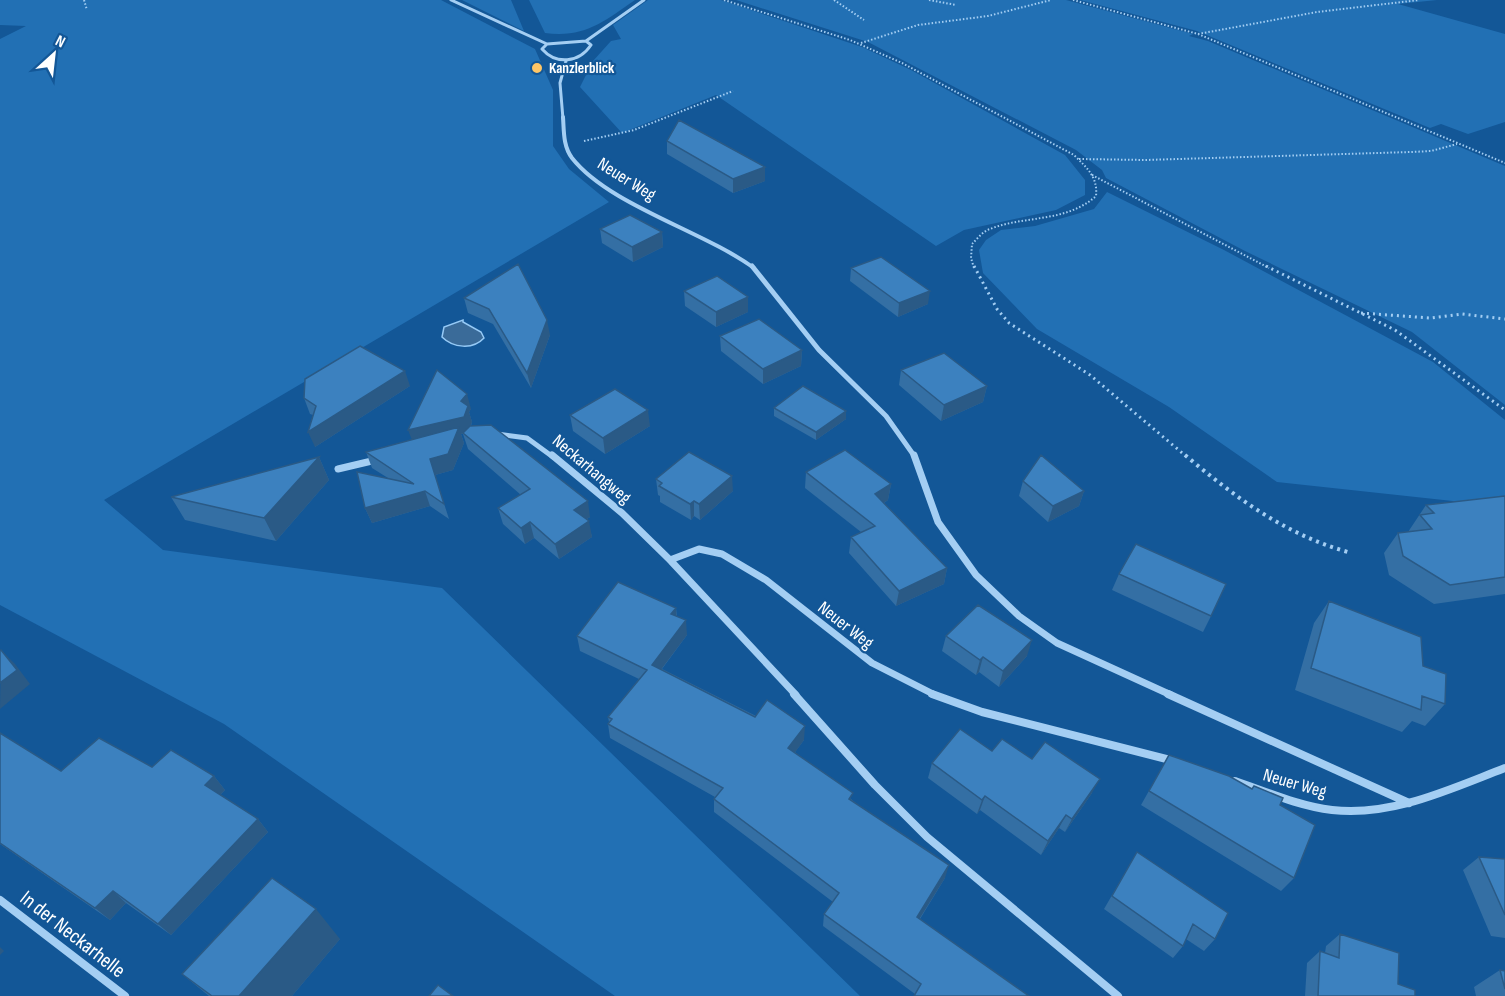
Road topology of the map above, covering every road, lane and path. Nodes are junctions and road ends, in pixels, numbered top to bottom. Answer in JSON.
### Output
{"nodes":[{"id":1,"x":84,"y":0,"type":"edge"},
{"id":2,"x":451,"y":0,"type":"edge"},
{"id":3,"x":644,"y":0,"type":"edge"},
{"id":4,"x":724,"y":0,"type":"edge"},
{"id":5,"x":834,"y":0,"type":"edge"},
{"id":6,"x":929,"y":0,"type":"edge"},
{"id":7,"x":1051,"y":0,"type":"edge"},
{"id":8,"x":1073,"y":0,"type":"edge"},
{"id":9,"x":1419,"y":0,"type":"edge"},
{"id":10,"x":956,"y":4,"type":"dead end"},
{"id":11,"x":87,"y":10,"type":"dead end"},
{"id":12,"x":864,"y":20,"type":"dead end"},
{"id":13,"x":1197,"y":34,"type":"junction"},
{"id":14,"x":586,"y":41,"type":"junction"},
{"id":15,"x":547,"y":44,"type":"junction"},
{"id":16,"x":860,"y":44,"type":"junction"},
{"id":17,"x":566,"y":61,"type":"junction"},
{"id":18,"x":733,"y":91,"type":"dead end"},
{"id":19,"x":566,"y":144,"type":"junction"},
{"id":20,"x":1458,"y":144,"type":"junction"},
{"id":21,"x":1078,"y":159,"type":"junction"},
{"id":22,"x":1505,"y":164,"type":"edge"},
{"id":23,"x":1092,"y":175,"type":"junction"},
{"id":24,"x":1358,"y":313,"type":"junction"},
{"id":25,"x":1505,"y":319,"type":"edge"},
{"id":26,"x":1505,"y":410,"type":"edge"},
{"id":27,"x":489,"y":434,"type":"edge"},
{"id":28,"x":382,"y":458,"type":"edge"},
{"id":29,"x":338,"y":469,"type":"dead end"},
{"id":30,"x":1348,"y":552,"type":"dead end"},
{"id":31,"x":670,"y":560,"type":"junction"},
{"id":32,"x":1179,"y":763,"type":"edge"},
{"id":33,"x":1505,"y":768,"type":"edge"},
{"id":34,"x":1223,"y":777,"type":"edge"},
{"id":35,"x":1409,"y":803,"type":"junction"},
{"id":36,"x":0,"y":900,"type":"edge"},
{"id":37,"x":125,"y":996,"type":"edge"},
{"id":38,"x":1118,"y":996,"type":"edge"}],
"edges":[{"from":1,"to":11,"type":"path"},
{"from":2,"to":15,"type":"street"},
{"from":3,"to":14,"type":"street"},
{"from":4,"to":16,"type":"path"},
{"from":5,"to":12,"type":"path"},
{"from":6,"to":10,"type":"path"},
{"from":7,"to":16,"type":"path"},
{"from":8,"to":13,"type":"path"},
{"from":9,"to":13,"type":"path"},
{"from":13,"to":20,"type":"path"},
{"from":14,"to":15,"type":"street"},
{"from":14,"to":17,"type":"street"},
{"from":15,"to":17,"type":"street"},
{"from":16,"to":21,"type":"path"},
{"from":17,"to":19,"type":"street","name":"Neuer Weg"},
{"from":18,"to":19,"type":"path"},
{"from":19,"to":35,"type":"street","name":"Neuer Weg"},
{"from":20,"to":21,"type":"path"},
{"from":20,"to":22,"type":"path"},
{"from":21,"to":23,"type":"path"},
{"from":23,"to":24,"type":"path"},
{"from":23,"to":30,"type":"path"},
{"from":24,"to":25,"type":"path"},
{"from":24,"to":26,"type":"path"},
{"from":27,"to":31,"type":"street","name":"Neckarhangweg"},
{"from":28,"to":29,"type":"street"},
{"from":31,"to":32,"type":"street","name":"Neuer Weg"},
{"from":31,"to":38,"type":"street"},
{"from":33,"to":35,"type":"street"},
{"from":34,"to":35,"type":"street","name":"Neuer Weg"},
{"from":36,"to":37,"type":"street","name":"In der Neckarhelle"}]}
